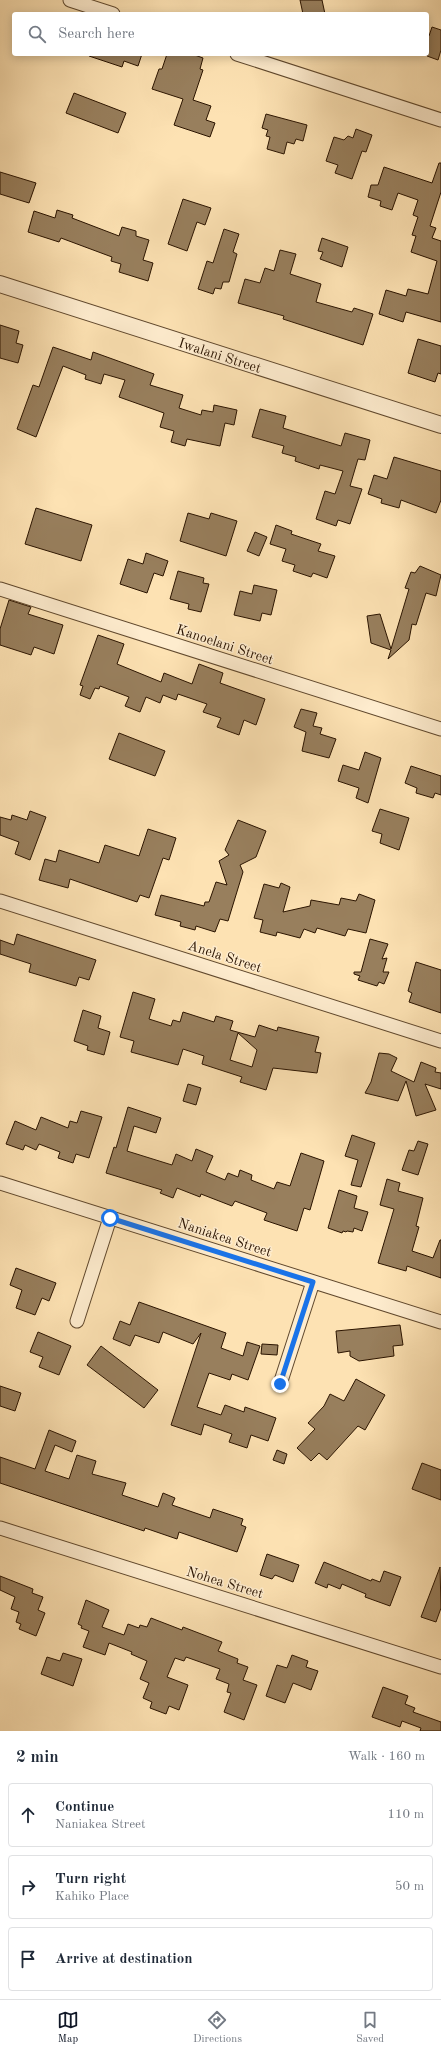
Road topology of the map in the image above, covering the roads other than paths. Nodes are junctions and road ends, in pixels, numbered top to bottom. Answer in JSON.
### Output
{"nodes":[{"id":1,"x":70,"y":0,"type":"edge"},
{"id":2,"x":107,"y":12,"type":"edge"},
{"id":3,"x":243,"y":56,"type":"edge"},
{"id":4,"x":441,"y":120,"type":"edge"},
{"id":5,"x":0,"y":284,"type":"edge"},
{"id":6,"x":441,"y":425,"type":"edge"},
{"id":7,"x":0,"y":589,"type":"edge"},
{"id":8,"x":441,"y":729,"type":"edge"},
{"id":9,"x":0,"y":901,"type":"edge"},
{"id":10,"x":441,"y":1042,"type":"edge"},
{"id":11,"x":0,"y":1183,"type":"edge"},
{"id":12,"x":110,"y":1218,"type":"junction"},
{"id":13,"x":313,"y":1282,"type":"junction"},
{"id":14,"x":77,"y":1321,"type":"dead end"},
{"id":15,"x":441,"y":1322,"type":"edge"},
{"id":16,"x":280,"y":1384,"type":"dead end"},
{"id":17,"x":0,"y":1528,"type":"edge"},
{"id":18,"x":441,"y":1667,"type":"edge"}],
"edges":[{"from":1,"to":2,"type":"street"},
{"from":3,"to":4,"type":"street"},
{"from":5,"to":6,"type":"street","name":"Iwalani Street"},
{"from":7,"to":8,"type":"street","name":"Kanoelani Street"},
{"from":9,"to":10,"type":"street","name":"Anela Street"},
{"from":11,"to":12,"type":"street","name":"Naniakea Street"},
{"from":12,"to":13,"type":"street","name":"Naniakea Street"},
{"from":12,"to":14,"type":"street"},
{"from":13,"to":15,"type":"street","name":"Naniakea Street"},
{"from":13,"to":16,"type":"street"},
{"from":17,"to":18,"type":"street","name":"Nohea Street"}]}
